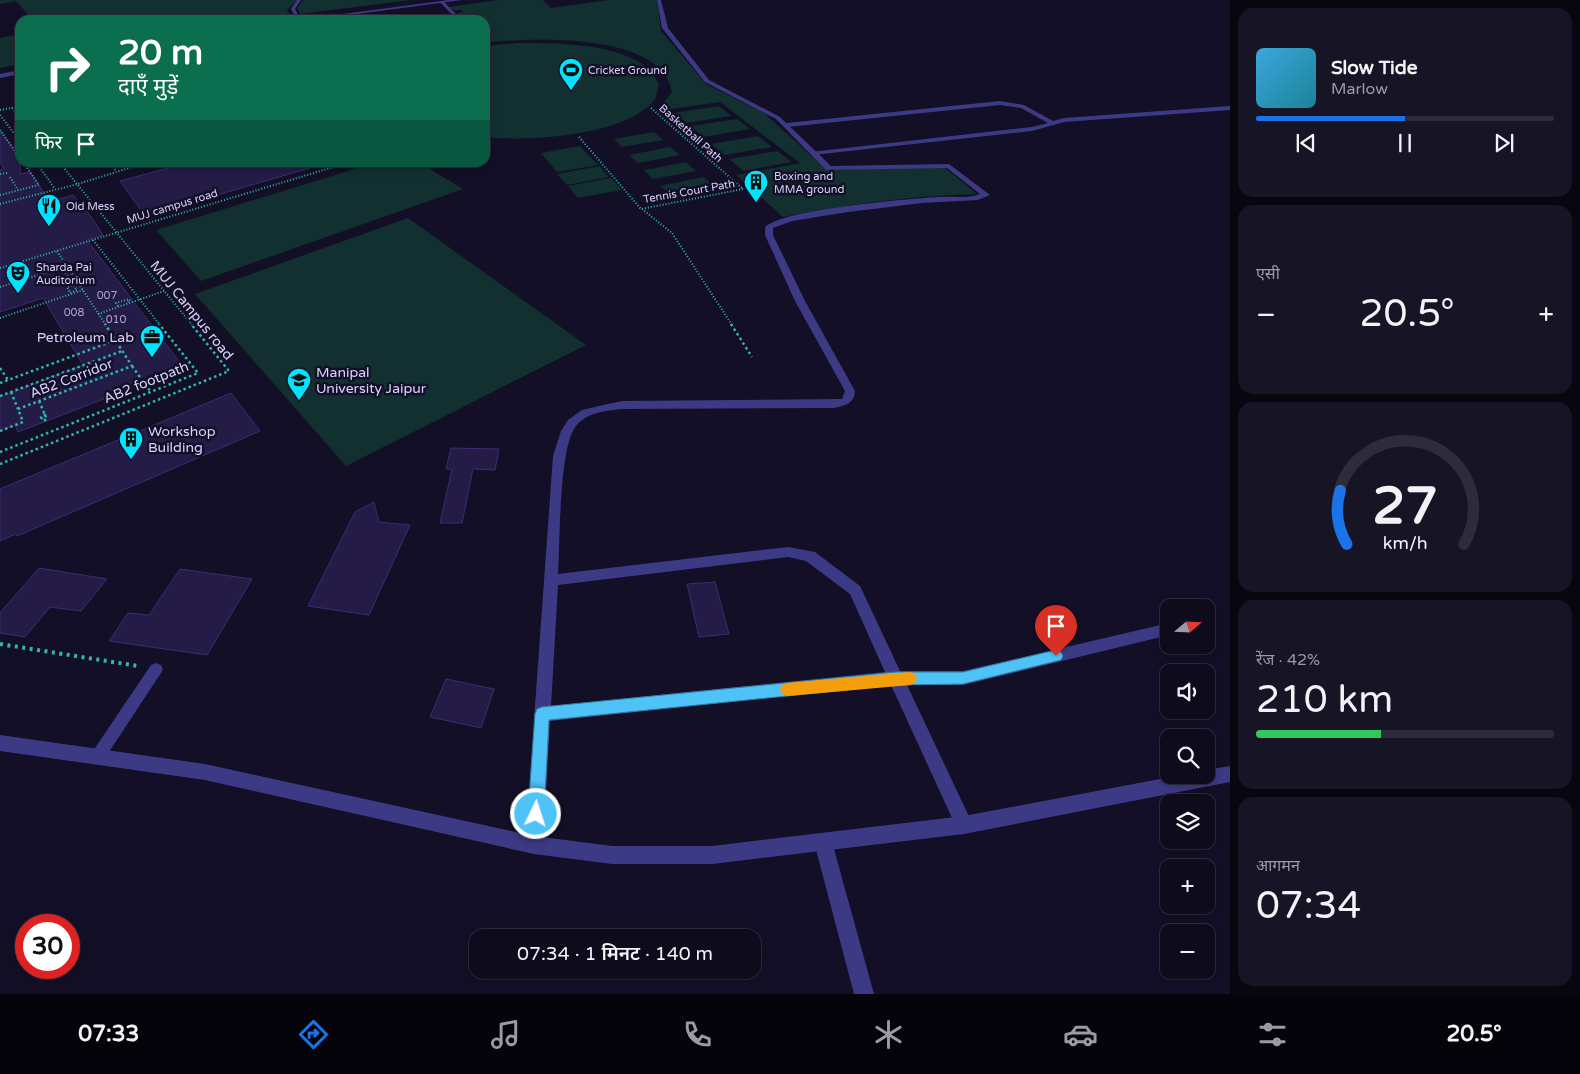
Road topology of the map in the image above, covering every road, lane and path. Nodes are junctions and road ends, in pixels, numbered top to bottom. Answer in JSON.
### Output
{"nodes":[{"id":1,"x":299,"y":0,"type":"edge"},
{"id":2,"x":460,"y":0,"type":"edge"},
{"id":3,"x":659,"y":0,"type":"edge"},
{"id":4,"x":441,"y":2,"type":"junction"},
{"id":5,"x":296,"y":15,"type":"edge"},
{"id":6,"x":338,"y":15,"type":"edge"},
{"id":7,"x":455,"y":15,"type":"edge"},
{"id":8,"x":15,"y":73,"type":"edge"},
{"id":9,"x":0,"y":76,"type":"edge"},
{"id":10,"x":12,"y":108,"type":"junction"},
{"id":11,"x":15,"y":108,"type":"edge"},
{"id":12,"x":651,"y":108,"type":"dead end"},
{"id":13,"x":1230,"y":108,"type":"edge"},
{"id":14,"x":0,"y":110,"type":"edge"},
{"id":15,"x":15,"y":111,"type":"edge"},
{"id":16,"x":0,"y":115,"type":"edge"},
{"id":17,"x":4,"y":119,"type":"junction"},
{"id":18,"x":0,"y":120,"type":"edge"},
{"id":19,"x":1051,"y":122,"type":"junction"},
{"id":20,"x":787,"y":125,"type":"junction"},
{"id":21,"x":0,"y":130,"type":"edge"},
{"id":22,"x":15,"y":134,"type":"edge"},
{"id":23,"x":579,"y":137,"type":"dead end"},
{"id":24,"x":15,"y":151,"type":"edge"},
{"id":25,"x":813,"y":153,"type":"junction"},
{"id":26,"x":26,"y":167,"type":"edge"},
{"id":27,"x":39,"y":167,"type":"edge"},
{"id":28,"x":63,"y":167,"type":"edge"},
{"id":29,"x":113,"y":167,"type":"edge"},
{"id":30,"x":130,"y":167,"type":"edge"},
{"id":31,"x":333,"y":167,"type":"edge"},
{"id":32,"x":116,"y":171,"type":"junction"},
{"id":33,"x":7,"y":172,"type":"dead end"},
{"id":34,"x":0,"y":174,"type":"edge"},
{"id":35,"x":10,"y":177,"type":"dead end"},
{"id":36,"x":78,"y":184,"type":"junction"},
{"id":37,"x":743,"y":189,"type":"joint"},
{"id":38,"x":18,"y":190,"type":"junction"},
{"id":39,"x":55,"y":190,"type":"junction"},
{"id":40,"x":0,"y":195,"type":"edge"},
{"id":41,"x":0,"y":204,"type":"edge"},
{"id":42,"x":641,"y":209,"type":"junction"},
{"id":43,"x":116,"y":232,"type":"junction"},
{"id":44,"x":93,"y":240,"type":"junction"},
{"id":45,"x":57,"y":251,"type":"junction"},
{"id":46,"x":64,"y":267,"type":"junction"},
{"id":47,"x":0,"y":268,"type":"edge"},
{"id":48,"x":76,"y":280,"type":"junction"},
{"id":49,"x":73,"y":283,"type":"junction"},
{"id":50,"x":62,"y":285,"type":"dead end"},
{"id":51,"x":0,"y":287,"type":"edge"},
{"id":52,"x":83,"y":290,"type":"junction"},
{"id":53,"x":164,"y":291,"type":"junction"},
{"id":54,"x":140,"y":300,"type":"junction"},
{"id":55,"x":118,"y":306,"type":"junction"},
{"id":56,"x":98,"y":313,"type":"junction"},
{"id":57,"x":0,"y":318,"type":"edge"},
{"id":58,"x":116,"y":340,"type":"junction"},
{"id":59,"x":122,"y":351,"type":"junction"},
{"id":60,"x":752,"y":357,"type":"dead end"},
{"id":61,"x":132,"y":366,"type":"junction"},
{"id":62,"x":0,"y":368,"type":"edge"},
{"id":63,"x":8,"y":380,"type":"junction"},
{"id":64,"x":0,"y":383,"type":"edge"},
{"id":65,"x":11,"y":392,"type":"junction"},
{"id":66,"x":150,"y":392,"type":"junction"},
{"id":67,"x":0,"y":396,"type":"edge"},
{"id":68,"x":39,"y":401,"type":"junction"},
{"id":69,"x":18,"y":409,"type":"junction"},
{"id":70,"x":45,"y":415,"type":"dead end"},
{"id":71,"x":0,"y":431,"type":"edge"},
{"id":72,"x":0,"y":452,"type":"edge"},
{"id":73,"x":0,"y":464,"type":"edge"},
{"id":74,"x":551,"y":580,"type":"junction"},
{"id":75,"x":1160,"y":631,"type":"edge"},
{"id":76,"x":0,"y":644,"type":"edge"},
{"id":77,"x":156,"y":670,"type":"joint"},
{"id":78,"x":896,"y":678,"type":"junction"},
{"id":79,"x":542,"y":714,"type":"junction"},
{"id":80,"x":0,"y":744,"type":"edge"},
{"id":81,"x":98,"y":756,"type":"junction"},
{"id":82,"x":1230,"y":774,"type":"edge"},
{"id":83,"x":964,"y":825,"type":"junction"},
{"id":84,"x":823,"y":842,"type":"junction"},
{"id":85,"x":534,"y":845,"type":"junction"},
{"id":86,"x":864,"y":994,"type":"edge"}],
"edges":[{"from":1,"to":5,"type":"lane"},
{"from":2,"to":4,"type":"street"},
{"from":3,"to":20,"type":"street"},
{"from":4,"to":6,"type":"street"},
{"from":4,"to":7,"type":"lane"},
{"from":8,"to":9,"type":"street"},
{"from":10,"to":11,"type":"path"},
{"from":10,"to":14,"type":"path"},
{"from":10,"to":15,"type":"path"},
{"from":12,"to":37,"type":"path","name":"Basketball Path"},
{"from":13,"to":19,"type":"lane"},
{"from":16,"to":17,"type":"path"},
{"from":17,"to":18,"type":"path"},
{"from":17,"to":22,"type":"path"},
{"from":19,"to":20,"type":"lane"},
{"from":19,"to":25,"type":"lane"},
{"from":20,"to":25,"type":"street"},
{"from":21,"to":24,"type":"path"},
{"from":23,"to":42,"type":"path","name":"Tennis Court Path"},
{"from":25,"to":74,"type":"street"},
{"from":26,"to":38,"type":"path"},
{"from":27,"to":39,"type":"path"},
{"from":28,"to":36,"type":"path","name":"MUJ Campus road"},
{"from":29,"to":32,"type":"path"},
{"from":30,"to":32,"type":"path"},
{"from":31,"to":43,"type":"path","name":"MUJ campus road"},
{"from":32,"to":36,"type":"path"},
{"from":33,"to":34,"type":"path"},
{"from":35,"to":38,"type":"path"},
{"from":36,"to":39,"type":"path"},
{"from":36,"to":43,"type":"path","name":"MUJ Campus road"},
{"from":37,"to":42,"type":"path","name":"Tennis Court Path"},
{"from":38,"to":40,"type":"path"},
{"from":39,"to":41,"type":"path"},
{"from":42,"to":60,"type":"path"},
{"from":43,"to":44,"type":"path","name":"MUJ campus road"},
{"from":43,"to":53,"type":"path","name":"MUJ Campus road"},
{"from":44,"to":45,"type":"path","name":"MUJ campus road"},
{"from":44,"to":54,"type":"path","name":"AB2 footpath"},
{"from":45,"to":46,"type":"path"},
{"from":45,"to":47,"type":"path","name":"MUJ campus road"},
{"from":46,"to":48,"type":"path","name":"AB2 Corridor"},
{"from":46,"to":49,"type":"path"},
{"from":46,"to":51,"type":"path"},
{"from":48,"to":49,"type":"path"},
{"from":48,"to":52,"type":"path","name":"AB2 Corridor"},
{"from":49,"to":50,"type":"path"},
{"from":52,"to":56,"type":"path","name":"AB2 Corridor"},
{"from":52,"to":57,"type":"path"},
{"from":53,"to":54,"type":"path"},
{"from":53,"to":73,"type":"path","name":"MUJ Campus road"},
{"from":54,"to":56,"type":"path"},
{"from":54,"to":66,"type":"path","name":"AB2 footpath"},
{"from":55,"to":55,"type":"path"},
{"from":55,"to":56,"type":"path"},
{"from":56,"to":58,"type":"path","name":"AB2 Corridor"},
{"from":58,"to":59,"type":"path","name":"AB2 Corridor"},
{"from":58,"to":63,"type":"path"},
{"from":59,"to":61,"type":"path","name":"AB2 Corridor"},
{"from":59,"to":65,"type":"path"},
{"from":61,"to":66,"type":"path"},
{"from":61,"to":68,"type":"path","name":"AB2 Corridor"},
{"from":62,"to":63,"type":"path"},
{"from":63,"to":64,"type":"path"},
{"from":65,"to":67,"type":"path"},
{"from":65,"to":69,"type":"path"},
{"from":66,"to":72,"type":"path","name":"AB2 footpath"},
{"from":68,"to":69,"type":"path","name":"AB2 Corridor"},
{"from":68,"to":70,"type":"path"},
{"from":69,"to":71,"type":"path","name":"AB2 Corridor"},
{"from":74,"to":78,"type":"street"},
{"from":74,"to":79,"type":"street"},
{"from":75,"to":78,"type":"street"},
{"from":76,"to":77,"type":"path"},
{"from":77,"to":81,"type":"lane"},
{"from":78,"to":79,"type":"street"},
{"from":78,"to":83,"type":"street"},
{"from":79,"to":85,"type":"street"},
{"from":80,"to":81,"type":"street"},
{"from":81,"to":85,"type":"street"},
{"from":82,"to":83,"type":"street"},
{"from":83,"to":84,"type":"street"},
{"from":84,"to":85,"type":"street"},
{"from":84,"to":86,"type":"street"}]}
